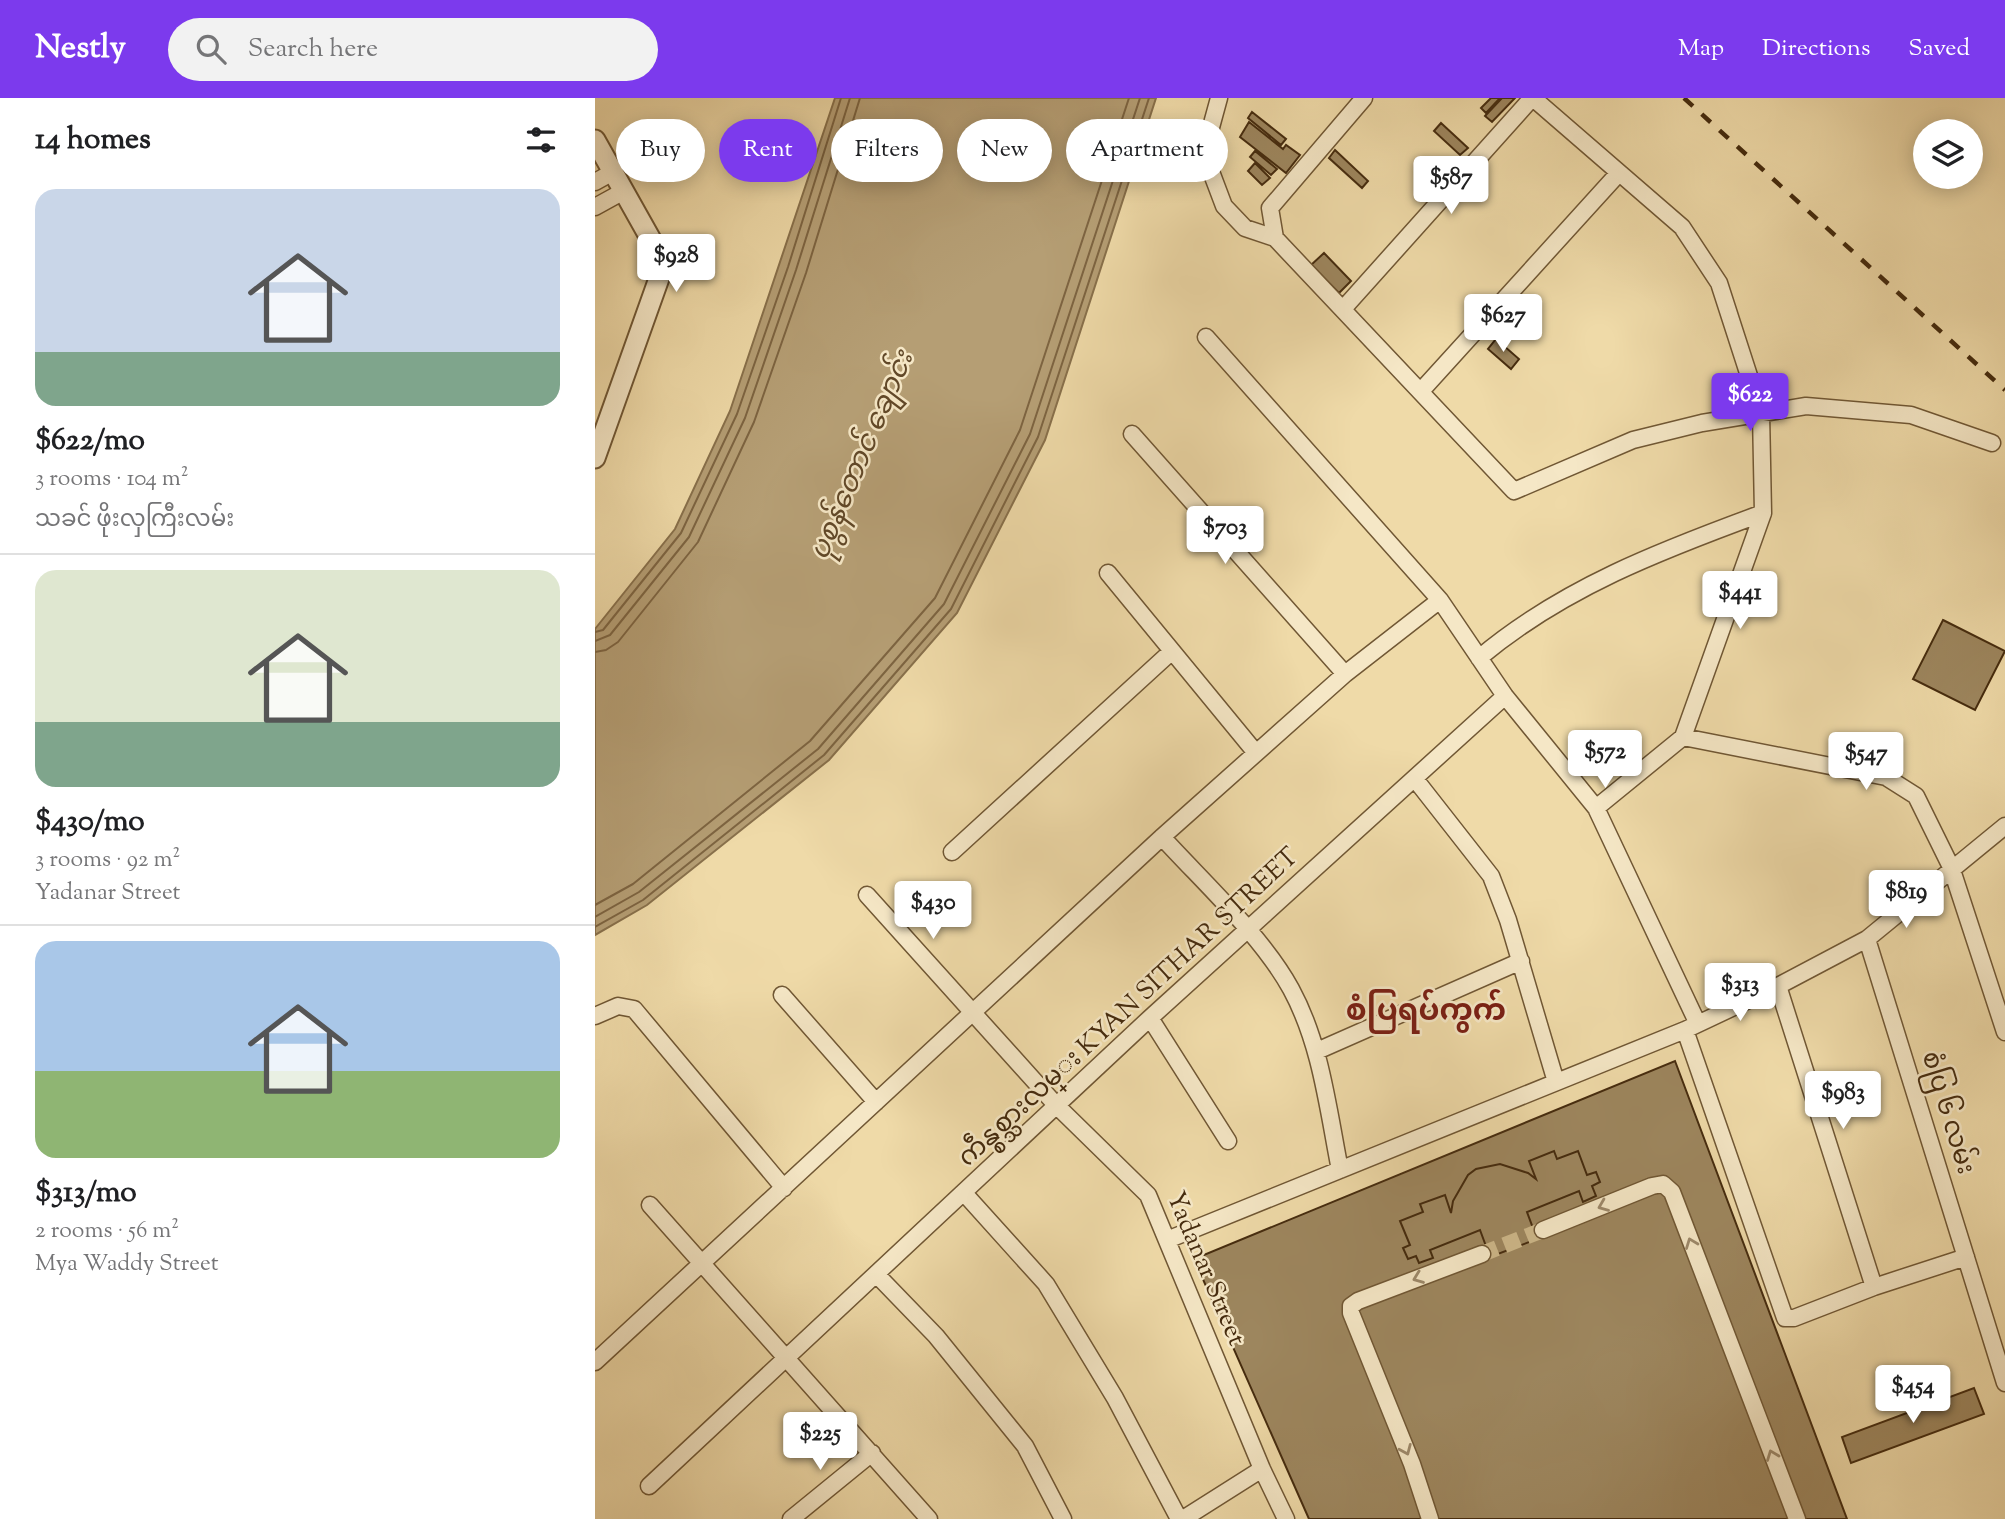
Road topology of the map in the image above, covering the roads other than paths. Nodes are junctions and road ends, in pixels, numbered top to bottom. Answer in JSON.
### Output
{"nodes":[{"id":1,"x":1219,"y":98,"type":"edge"},
{"id":2,"x":1364,"y":98,"type":"edge"},
{"id":3,"x":1532,"y":98,"type":"edge"},
{"id":4,"x":595,"y":139,"type":"edge"},
{"id":5,"x":613,"y":172,"type":"junction"},
{"id":6,"x":1617,"y":174,"type":"junction"},
{"id":7,"x":595,"y":182,"type":"edge"},
{"id":8,"x":624,"y":191,"type":"junction"},
{"id":9,"x":595,"y":207,"type":"edge"},
{"id":10,"x":1275,"y":237,"type":"junction"},
{"id":11,"x":1343,"y":309,"type":"junction"},
{"id":12,"x":1206,"y":337,"type":"dead end"},
{"id":13,"x":1421,"y":391,"type":"junction"},
{"id":14,"x":1761,"y":413,"type":"junction"},
{"id":15,"x":1132,"y":433,"type":"dead end"},
{"id":16,"x":1992,"y":443,"type":"dead end"},
{"id":17,"x":595,"y":458,"type":"edge"},
{"id":18,"x":1763,"y":513,"type":"junction"},
{"id":19,"x":1108,"y":573,"type":"dead end"},
{"id":20,"x":1440,"y":600,"type":"junction"},
{"id":21,"x":1172,"y":651,"type":"junction"},
{"id":22,"x":1479,"y":658,"type":"junction"},
{"id":23,"x":1345,"y":674,"type":"junction"},
{"id":24,"x":1505,"y":696,"type":"junction"},
{"id":25,"x":1683,"y":737,"type":"junction"},
{"id":26,"x":1256,"y":753,"type":"junction"},
{"id":27,"x":1415,"y":779,"type":"junction"},
{"id":28,"x":1596,"y":808,"type":"junction"},
{"id":29,"x":2005,"y":826,"type":"edge"},
{"id":30,"x":1162,"y":837,"type":"junction"},
{"id":31,"x":952,"y":852,"type":"dead end"},
{"id":32,"x":1951,"y":867,"type":"junction"},
{"id":33,"x":867,"y":895,"type":"dead end"},
{"id":34,"x":1248,"y":930,"type":"junction"},
{"id":35,"x":1867,"y":939,"type":"junction"},
{"id":36,"x":1521,"y":961,"type":"junction"},
{"id":37,"x":1778,"y":986,"type":"junction"},
{"id":38,"x":782,"y":995,"type":"dead end"},
{"id":39,"x":971,"y":1011,"type":"junction"},
{"id":40,"x":595,"y":1016,"type":"edge"},
{"id":41,"x":1150,"y":1018,"type":"junction"},
{"id":42,"x":1691,"y":1026,"type":"junction"},
{"id":43,"x":2005,"y":1032,"type":"edge"},
{"id":44,"x":1317,"y":1051,"type":"junction"},
{"id":45,"x":1556,"y":1082,"type":"junction"},
{"id":46,"x":876,"y":1101,"type":"junction"},
{"id":47,"x":1056,"y":1105,"type":"junction"},
{"id":48,"x":1228,"y":1140,"type":"dead end"},
{"id":49,"x":1340,"y":1170,"type":"junction"},
{"id":50,"x":783,"y":1188,"type":"junction"},
{"id":51,"x":964,"y":1193,"type":"junction"},
{"id":52,"x":650,"y":1205,"type":"dead end"},
{"id":53,"x":1543,"y":1230,"type":"tunnel mouth"},
{"id":54,"x":1167,"y":1240,"type":"junction"},
{"id":55,"x":1482,"y":1254,"type":"tunnel mouth"},
{"id":56,"x":1966,"y":1257,"type":"junction"},
{"id":57,"x":700,"y":1264,"type":"junction"},
{"id":58,"x":876,"y":1275,"type":"junction"},
{"id":59,"x":1874,"y":1287,"type":"junction"},
{"id":60,"x":787,"y":1358,"type":"junction"},
{"id":61,"x":595,"y":1362,"type":"edge"},
{"id":62,"x":2005,"y":1383,"type":"edge"},
{"id":63,"x":872,"y":1453,"type":"junction"},
{"id":64,"x":1262,"y":1469,"type":"junction"},
{"id":65,"x":649,"y":1486,"type":"dead end"},
{"id":66,"x":792,"y":1519,"type":"edge"},
{"id":67,"x":929,"y":1519,"type":"edge"},
{"id":68,"x":1063,"y":1519,"type":"edge"},
{"id":69,"x":1181,"y":1519,"type":"edge"},
{"id":70,"x":1286,"y":1519,"type":"edge"},
{"id":71,"x":1430,"y":1519,"type":"edge"},
{"id":72,"x":1797,"y":1519,"type":"edge"}],
"edges":[{"from":1,"to":10,"type":"street"},
{"from":2,"to":10,"type":"street"},
{"from":3,"to":6,"type":"street"},
{"from":3,"to":11,"type":"street"},
{"from":4,"to":5,"type":"street"},
{"from":5,"to":7,"type":"street"},
{"from":5,"to":8,"type":"street"},
{"from":6,"to":13,"type":"street"},
{"from":6,"to":14,"type":"street"},
{"from":8,"to":9,"type":"street"},
{"from":8,"to":17,"type":"street"},
{"from":10,"to":11,"type":"street"},
{"from":11,"to":13,"type":"street"},
{"from":12,"to":20,"type":"street"},
{"from":13,"to":14,"type":"street"},
{"from":14,"to":16,"type":"street"},
{"from":14,"to":18,"type":"street"},
{"from":15,"to":23,"type":"street"},
{"from":18,"to":22,"type":"street"},
{"from":18,"to":25,"type":"street"},
{"from":19,"to":21,"type":"street"},
{"from":20,"to":22,"type":"street"},
{"from":20,"to":23,"type":"street"},
{"from":21,"to":26,"type":"street"},
{"from":21,"to":31,"type":"street"},
{"from":22,"to":24,"type":"street"},
{"from":23,"to":26,"type":"street"},
{"from":24,"to":27,"type":"street","name":"ကဵန္စစ္သားလမ္း KYAN SITHAR STREET"},
{"from":24,"to":28,"type":"street"},
{"from":25,"to":28,"type":"street"},
{"from":25,"to":32,"type":"street"},
{"from":26,"to":30,"type":"street"},
{"from":27,"to":34,"type":"street","name":"ကဵန္စစ္သားလမ္း KYAN SITHAR STREET"},
{"from":27,"to":36,"type":"street"},
{"from":28,"to":42,"type":"street"},
{"from":29,"to":32,"type":"street"},
{"from":30,"to":34,"type":"street"},
{"from":30,"to":39,"type":"street"},
{"from":32,"to":35,"type":"street"},
{"from":32,"to":43,"type":"street"},
{"from":33,"to":39,"type":"street","name":"Yadanar Street"},
{"from":34,"to":41,"type":"street","name":"ကဵန္စစ္သားလမ္း KYAN SITHAR STREET"},
{"from":34,"to":44,"type":"street"},
{"from":35,"to":37,"type":"street"},
{"from":35,"to":56,"type":"street","name":"စံပြ ၆ လမ်း"},
{"from":36,"to":44,"type":"street"},
{"from":36,"to":45,"type":"street"},
{"from":37,"to":42,"type":"street"},
{"from":37,"to":59,"type":"street"},
{"from":38,"to":46,"type":"street"},
{"from":39,"to":46,"type":"street"},
{"from":39,"to":47,"type":"street","name":"Yadanar Street"},
{"from":40,"to":50,"type":"street"},
{"from":41,"to":47,"type":"street","name":"ကဵန္စစ္သားလမ္း KYAN SITHAR STREET"},
{"from":41,"to":48,"type":"street"},
{"from":42,"to":45,"type":"street"},
{"from":42,"to":59,"type":"street"},
{"from":44,"to":49,"type":"street"},
{"from":45,"to":49,"type":"street"},
{"from":46,"to":50,"type":"street"},
{"from":47,"to":51,"type":"street","name":"ကဵန္စစ္သားလမ္း KYAN SITHAR STREET"},
{"from":47,"to":54,"type":"street","name":"Yadanar Street"},
{"from":49,"to":54,"type":"street"},
{"from":50,"to":57,"type":"street"},
{"from":51,"to":58,"type":"street","name":"ကဵန္စစ္သားလမ္း KYAN SITHAR STREET"},
{"from":51,"to":69,"type":"street"},
{"from":52,"to":57,"type":"street"},
{"from":72,"to":53,"type":"street","one_way":true},
{"from":54,"to":64,"type":"street","name":"Yadanar Street"},
{"from":55,"to":71,"type":"street","one_way":true},
{"from":56,"to":59,"type":"street"},
{"from":56,"to":62,"type":"street","name":"စံပြ ၆ လမ်း"},
{"from":57,"to":60,"type":"street"},
{"from":57,"to":61,"type":"street"},
{"from":58,"to":60,"type":"street","name":"ကဵန္စစ္သားလမ္း KYAN SITHAR STREET"},
{"from":58,"to":68,"type":"street"},
{"from":60,"to":63,"type":"street"},
{"from":60,"to":65,"type":"street","name":"ကဵန္စစ္သားလမ္း KYAN SITHAR STREET"},
{"from":63,"to":66,"type":"street"},
{"from":63,"to":67,"type":"street"},
{"from":64,"to":69,"type":"street"},
{"from":64,"to":70,"type":"street","name":"Yadanar Street"}]}
